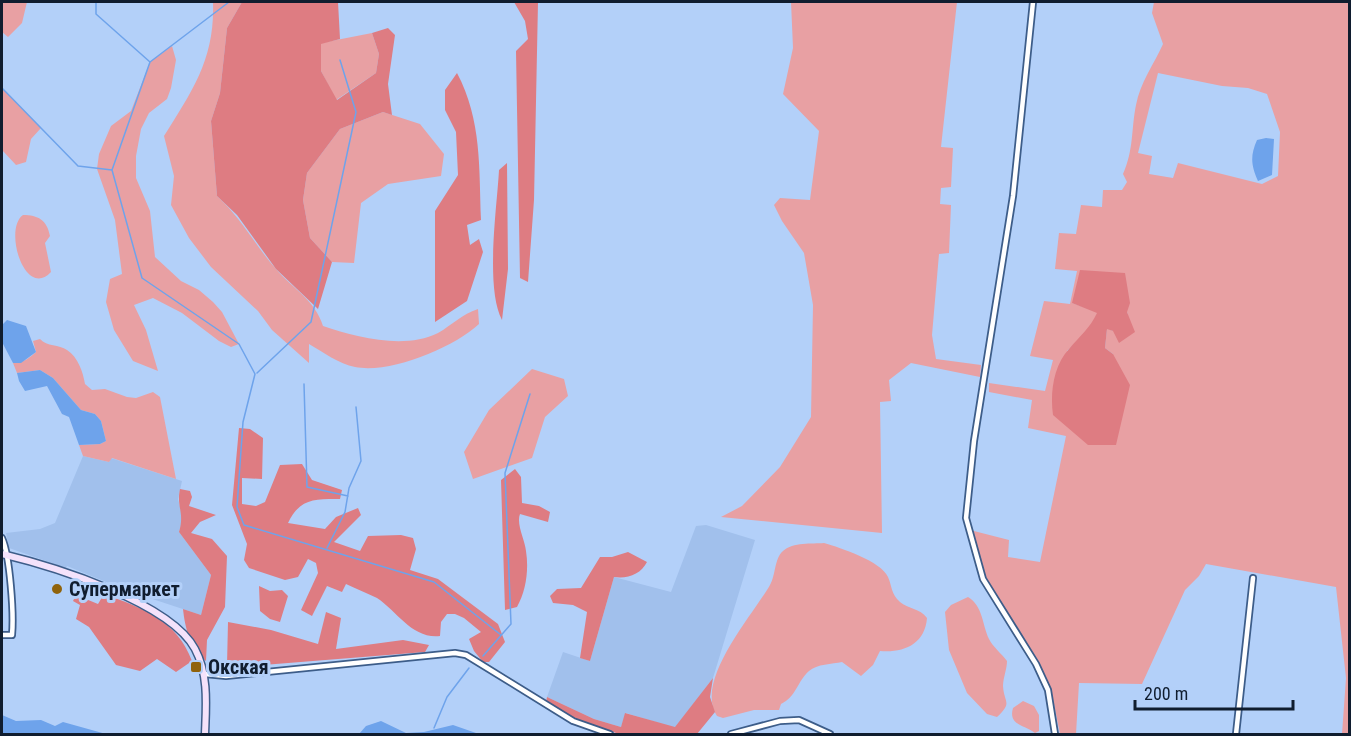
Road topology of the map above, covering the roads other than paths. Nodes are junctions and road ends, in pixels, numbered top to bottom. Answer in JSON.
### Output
{"nodes":[{"id":1,"x":1033,"y":2,"type":"edge"},
{"id":2,"x":2,"y":538,"type":"edge"},
{"id":3,"x":4,"y":555,"type":"edge"},
{"id":4,"x":1253,"y":578,"type":"dead end"},
{"id":5,"x":2,"y":634,"type":"edge"},
{"id":6,"x":205,"y":674,"type":"junction"},
{"id":7,"x":205,"y":735,"type":"edge"},
{"id":8,"x":610,"y":735,"type":"edge"},
{"id":9,"x":731,"y":735,"type":"edge"},
{"id":10,"x":830,"y":735,"type":"edge"},
{"id":11,"x":1055,"y":735,"type":"edge"},
{"id":12,"x":1236,"y":735,"type":"edge"}],
"edges":[{"from":1,"to":11,"type":"street"},
{"from":2,"to":3,"type":"street"},
{"from":3,"to":5,"type":"street"},
{"from":3,"to":6,"type":"main road"},
{"from":4,"to":12,"type":"street"},
{"from":6,"to":7,"type":"main road"},
{"from":6,"to":8,"type":"street"},
{"from":9,"to":10,"type":"street"}]}
